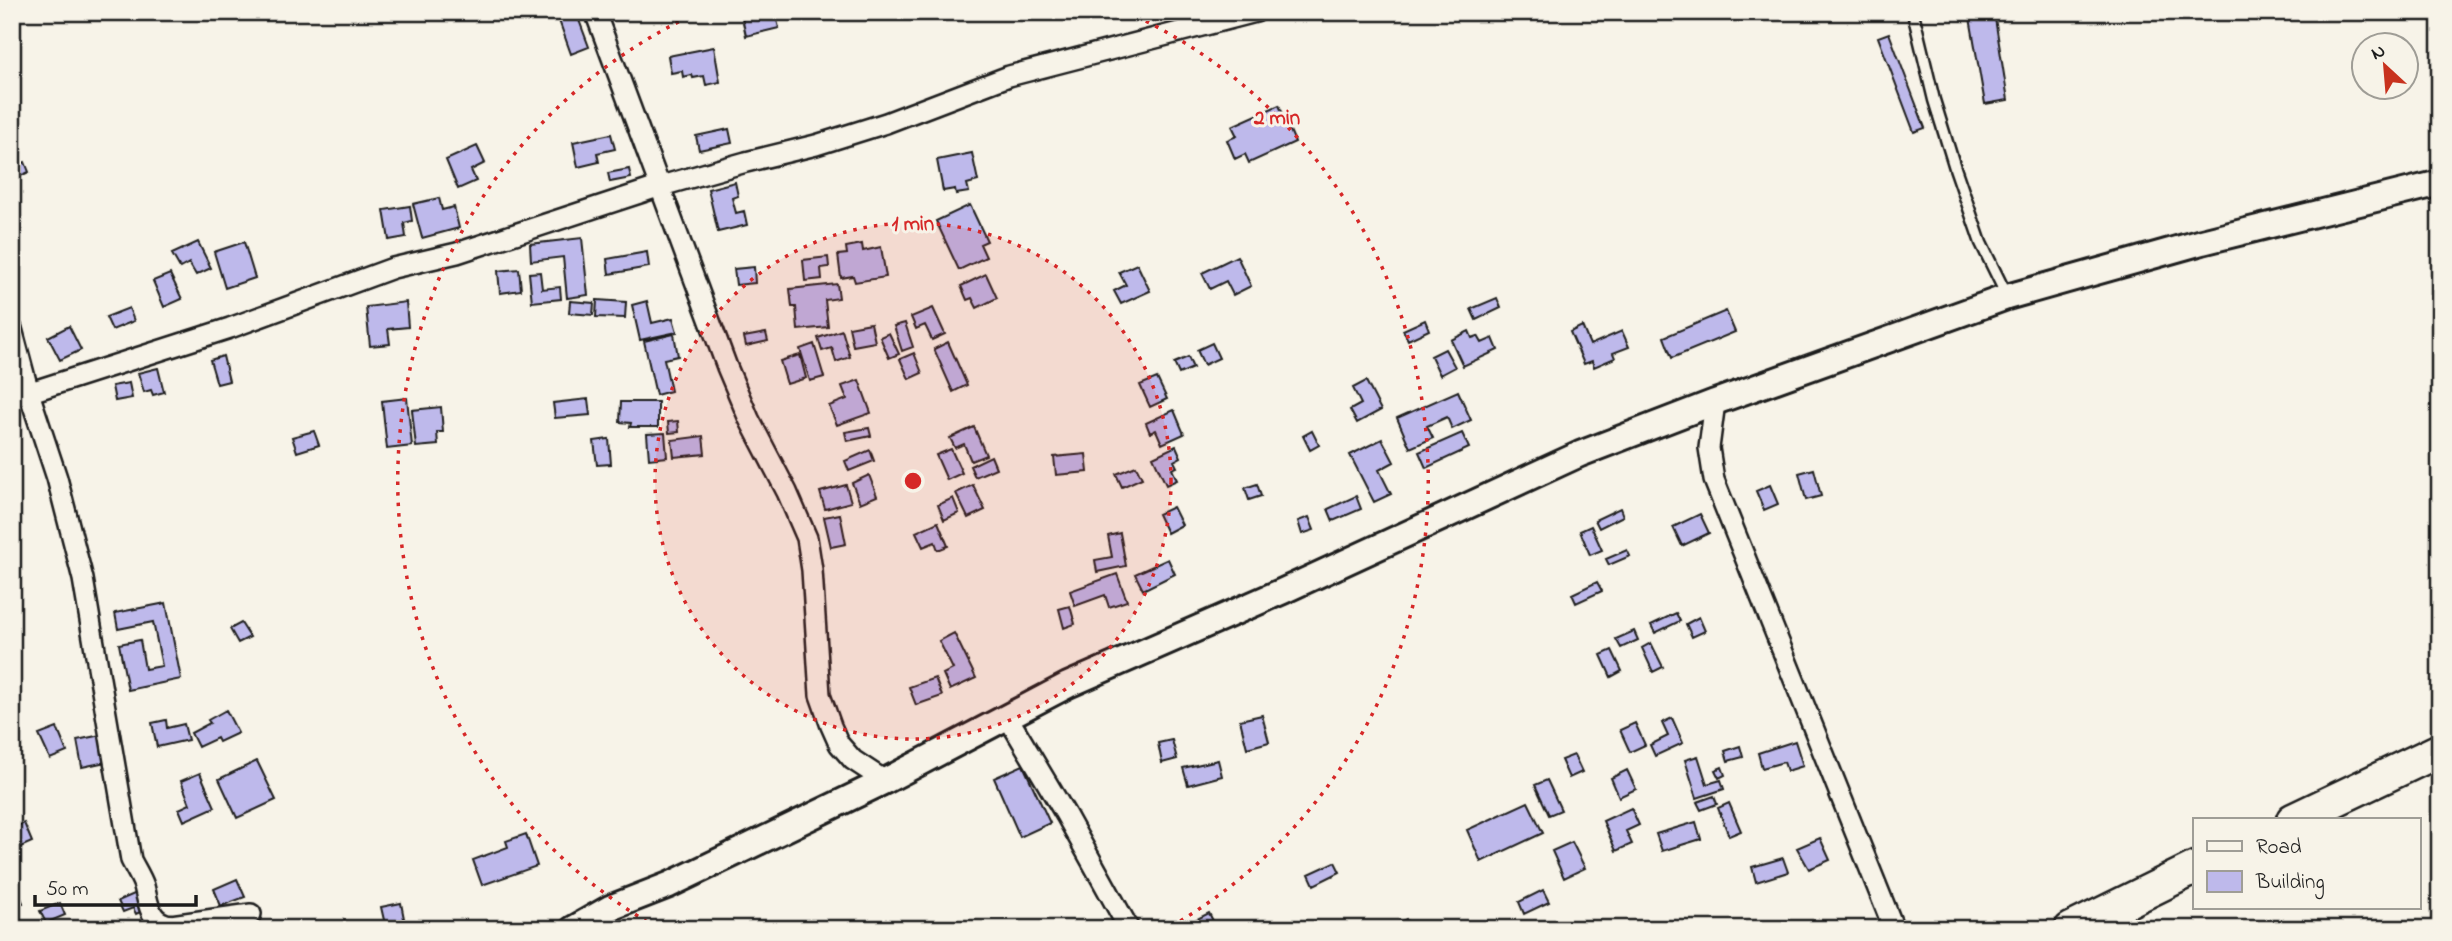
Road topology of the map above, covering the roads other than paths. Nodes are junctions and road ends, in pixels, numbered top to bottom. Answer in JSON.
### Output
{"nodes":[{"id":1,"x":595,"y":12,"type":"edge"},
{"id":2,"x":1256,"y":12,"type":"edge"},
{"id":3,"x":1914,"y":17,"type":"dead end"},
{"id":4,"x":2440,"y":183,"type":"edge"},
{"id":5,"x":661,"y":186,"type":"junction"},
{"id":6,"x":2007,"y":297,"type":"junction"},
{"id":7,"x":12,"y":330,"type":"edge"},
{"id":8,"x":21,"y":396,"type":"edge"},
{"id":9,"x":1715,"y":402,"type":"junction"},
{"id":10,"x":1007,"y":716,"type":"junction"},
{"id":11,"x":2440,"y":750,"type":"edge"},
{"id":12,"x":885,"y":781,"type":"junction"},
{"id":13,"x":2297,"y":818,"type":"edge"},
{"id":14,"x":2193,"y":869,"type":"edge"},
{"id":15,"x":251,"y":914,"type":"dead end"},
{"id":16,"x":582,"y":927,"type":"edge"},
{"id":17,"x":1129,"y":929,"type":"edge"},
{"id":18,"x":1894,"y":929,"type":"edge"},
{"id":19,"x":2071,"y":929,"type":"edge"}],
"edges":[{"from":1,"to":5,"type":"street"},
{"from":2,"to":5,"type":"street"},
{"from":3,"to":6,"type":"lane"},
{"from":4,"to":6,"type":"street"},
{"from":5,"to":8,"type":"street"},
{"from":5,"to":12,"type":"street"},
{"from":6,"to":9,"type":"street"},
{"from":7,"to":8,"type":"street"},
{"from":8,"to":15,"type":"street"},
{"from":9,"to":10,"type":"street"},
{"from":9,"to":18,"type":"street"},
{"from":10,"to":12,"type":"street"},
{"from":10,"to":17,"type":"street"},
{"from":11,"to":13,"type":"highway"},
{"from":12,"to":16,"type":"street"},
{"from":14,"to":19,"type":"highway"}]}
